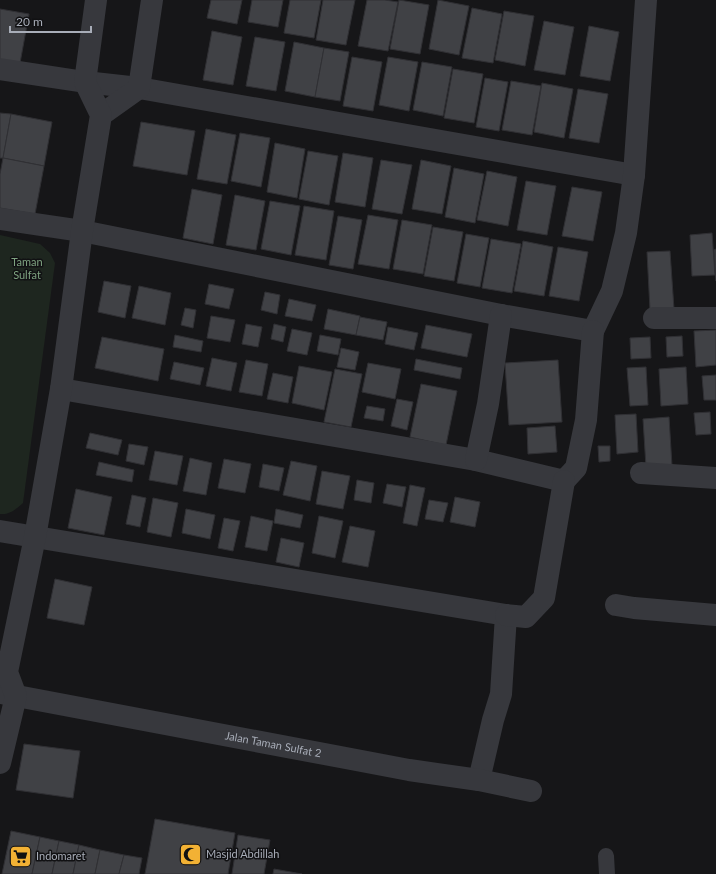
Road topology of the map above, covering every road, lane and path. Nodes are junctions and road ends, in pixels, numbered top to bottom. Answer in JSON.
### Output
{"nodes":[{"id":1,"x":96,"y":0,"type":"edge"},
{"id":2,"x":152,"y":0,"type":"edge"},
{"id":3,"x":646,"y":0,"type":"edge"},
{"id":4,"x":0,"y":69,"type":"edge"},
{"id":5,"x":85,"y":82,"type":"junction"},
{"id":6,"x":139,"y":88,"type":"junction"},
{"id":7,"x":101,"y":115,"type":"junction"},
{"id":8,"x":634,"y":175,"type":"junction"},
{"id":9,"x":0,"y":219,"type":"edge"},
{"id":10,"x":82,"y":232,"type":"junction"},
{"id":11,"x":501,"y":315,"type":"junction"},
{"id":12,"x":654,"y":318,"type":"dead end"},
{"id":13,"x":716,"y":318,"type":"edge"},
{"id":14,"x":593,"y":331,"type":"junction"},
{"id":15,"x":61,"y":389,"type":"junction"},
{"id":16,"x":476,"y":460,"type":"junction"},
{"id":17,"x":641,"y":473,"type":"dead end"},
{"id":18,"x":716,"y":478,"type":"edge"},
{"id":19,"x":564,"y":481,"type":"junction"},
{"id":20,"x":0,"y":531,"type":"edge"},
{"id":21,"x":35,"y":537,"type":"junction"},
{"id":22,"x":616,"y":605,"type":"dead end"},
{"id":23,"x":506,"y":615,"type":"junction"},
{"id":24,"x":716,"y":615,"type":"edge"},
{"id":25,"x":4,"y":676,"type":"edge"},
{"id":26,"x":8,"y":695,"type":"edge"},
{"id":27,"x":0,"y":763,"type":"edge"},
{"id":28,"x":479,"y":780,"type":"junction"},
{"id":29,"x":531,"y":791,"type":"dead end"},
{"id":30,"x":606,"y":856,"type":"dead end"},
{"id":31,"x":607,"y":874,"type":"edge"}],
"edges":[{"from":1,"to":5,"type":"street"},
{"from":2,"to":6,"type":"street"},
{"from":3,"to":8,"type":"street"},
{"from":4,"to":5,"type":"street"},
{"from":5,"to":6,"type":"street"},
{"from":5,"to":7,"type":"street"},
{"from":6,"to":7,"type":"street"},
{"from":6,"to":8,"type":"street"},
{"from":7,"to":10,"type":"street"},
{"from":8,"to":14,"type":"street"},
{"from":9,"to":10,"type":"street"},
{"from":10,"to":11,"type":"street"},
{"from":10,"to":15,"type":"street"},
{"from":11,"to":14,"type":"street"},
{"from":11,"to":16,"type":"street"},
{"from":12,"to":13,"type":"street"},
{"from":14,"to":19,"type":"street"},
{"from":15,"to":16,"type":"street"},
{"from":15,"to":21,"type":"street"},
{"from":16,"to":19,"type":"street"},
{"from":17,"to":18,"type":"street"},
{"from":19,"to":23,"type":"street"},
{"from":20,"to":21,"type":"street"},
{"from":21,"to":23,"type":"street"},
{"from":21,"to":25,"type":"street"},
{"from":22,"to":24,"type":"street"},
{"from":23,"to":28,"type":"street"},
{"from":25,"to":26,"type":"street"},
{"from":26,"to":27,"type":"street"},
{"from":26,"to":28,"type":"street","name":"Jalan Taman Sulfat 2"},
{"from":28,"to":29,"type":"street","name":"Jalan Taman Sulfat 2"},
{"from":30,"to":31,"type":"lane"}]}
